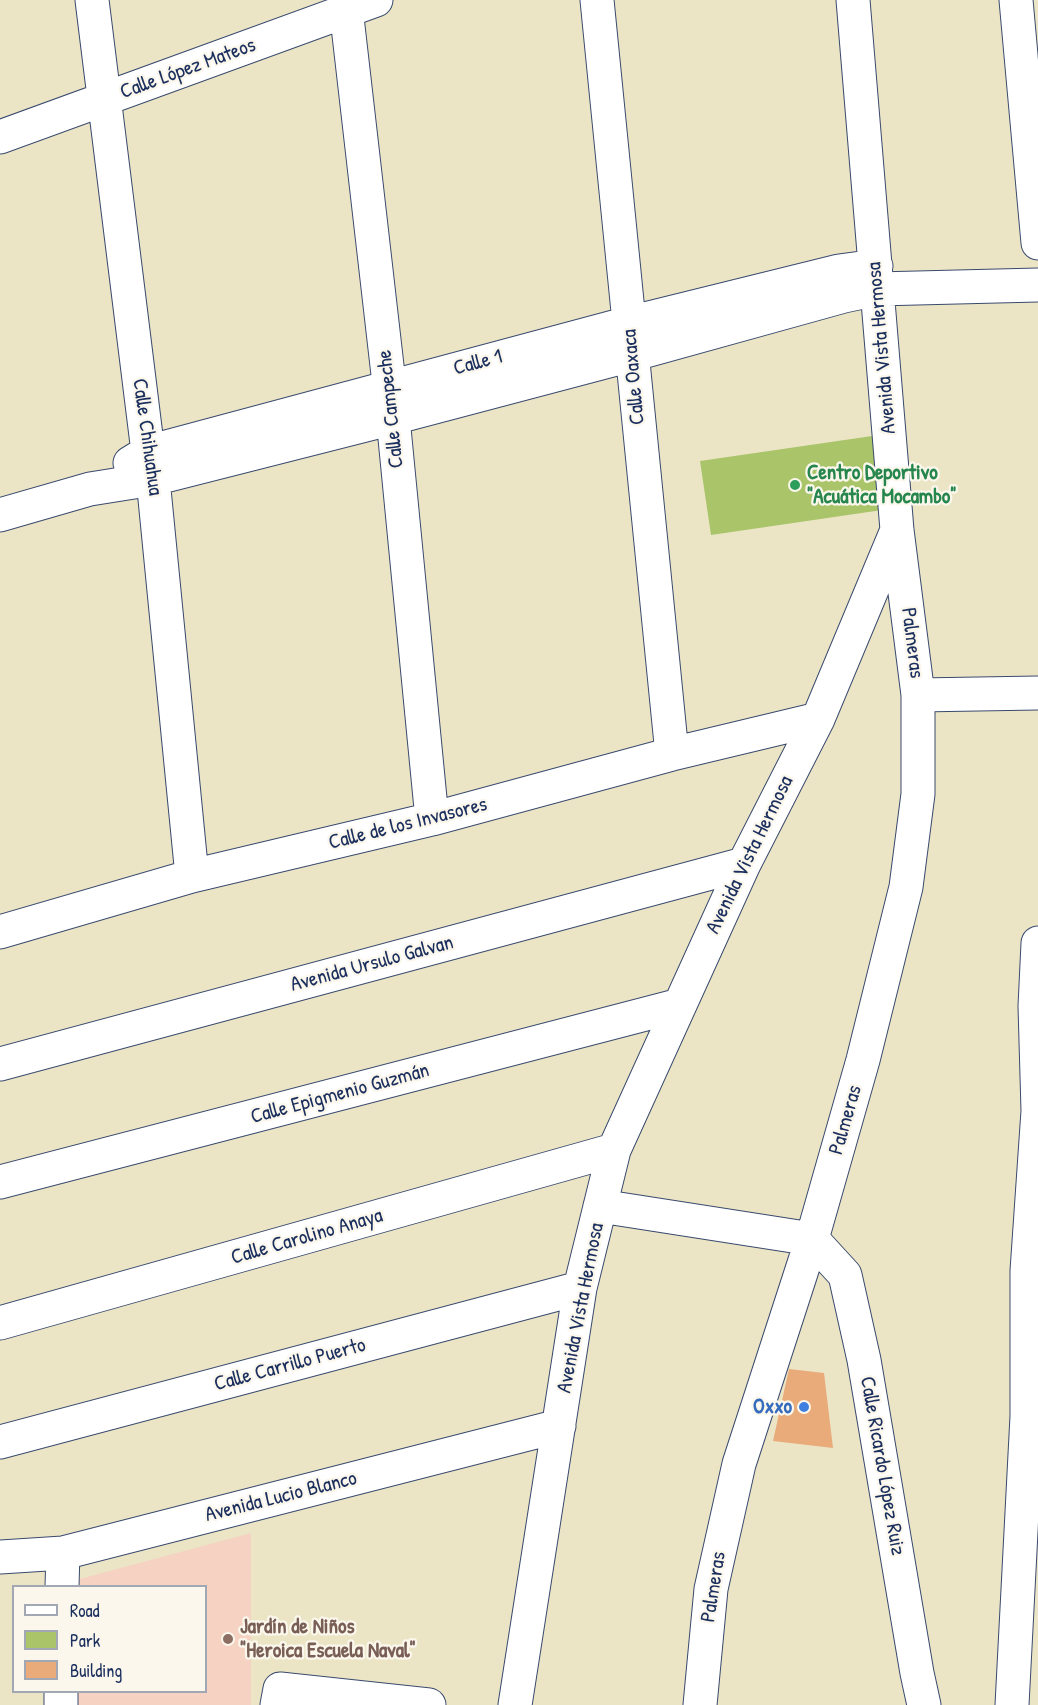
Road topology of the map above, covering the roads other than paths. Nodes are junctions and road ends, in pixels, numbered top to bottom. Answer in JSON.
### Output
{"nodes":[{"id":1,"x":92,"y":0,"type":"edge"},
{"id":2,"x":376,"y":0,"type":"edge"},
{"id":3,"x":597,"y":0,"type":"edge"},
{"id":4,"x":853,"y":0,"type":"edge"},
{"id":5,"x":1016,"y":0,"type":"edge"},
{"id":6,"x":345,"y":6,"type":"edge"},
{"id":7,"x":103,"y":100,"type":"junction"},
{"id":8,"x":0,"y":137,"type":"edge"},
{"id":9,"x":1038,"y":243,"type":"edge"},
{"id":10,"x":876,"y":278,"type":"junction"},
{"id":11,"x":1038,"y":285,"type":"edge"},
{"id":12,"x":629,"y":323,"type":"junction"},
{"id":13,"x":631,"y":355,"type":"junction"},
{"id":14,"x":391,"y":402,"type":"junction"},
{"id":15,"x":150,"y":466,"type":"junction"},
{"id":16,"x":0,"y":515,"type":"edge"},
{"id":17,"x":897,"y":530,"type":"junction"},
{"id":18,"x":1038,"y":693,"type":"edge"},
{"id":19,"x":918,"y":696,"type":"junction"},
{"id":20,"x":818,"y":719,"type":"junction"},
{"id":21,"x":672,"y":754,"type":"junction"},
{"id":22,"x":432,"y":819,"type":"junction"},
{"id":23,"x":744,"y":864,"type":"junction"},
{"id":24,"x":192,"y":876,"type":"junction"},
{"id":25,"x":0,"y":932,"type":"edge"},
{"id":26,"x":1038,"y":943,"type":"edge"},
{"id":27,"x":680,"y":1005,"type":"junction"},
{"id":28,"x":0,"y":1064,"type":"edge"},
{"id":29,"x":614,"y":1150,"type":"junction"},
{"id":30,"x":0,"y":1182,"type":"edge"},
{"id":31,"x":600,"y":1206,"type":"junction"},
{"id":32,"x":812,"y":1239,"type":"junction"},
{"id":33,"x":580,"y":1288,"type":"junction"},
{"id":34,"x":0,"y":1323,"type":"edge"},
{"id":35,"x":560,"y":1425,"type":"junction"},
{"id":36,"x":0,"y":1442,"type":"edge"},
{"id":37,"x":63,"y":1553,"type":"junction"},
{"id":38,"x":0,"y":1557,"type":"edge"},
{"id":39,"x":62,"y":1585,"type":"edge"},
{"id":40,"x":698,"y":1703,"type":"edge"},
{"id":41,"x":277,"y":1705,"type":"edge"},
{"id":42,"x":429,"y":1705,"type":"edge"},
{"id":43,"x":515,"y":1705,"type":"edge"},
{"id":44,"x":924,"y":1705,"type":"edge"},
{"id":45,"x":1012,"y":1705,"type":"edge"}],
"edges":[{"from":1,"to":7,"type":"street","name":"Calle Chihuahua"},
{"from":2,"to":6,"type":"street","name":"Calle López Mateos"},
{"from":3,"to":12,"type":"street","name":"Calle Oaxaca"},
{"from":4,"to":10,"type":"street","name":"Avenida Vista Hermosa"},
{"from":5,"to":9,"type":"street"},
{"from":6,"to":7,"type":"street","name":"Calle López Mateos"},
{"from":6,"to":14,"type":"street","name":"Calle Campeche"},
{"from":7,"to":8,"type":"street","name":"Calle López Mateos"},
{"from":7,"to":15,"type":"street","name":"Calle Chihuahua"},
{"from":10,"to":11,"type":"street"},
{"from":10,"to":12,"type":"street","name":"Calle 1"},
{"from":10,"to":13,"type":"street","name":"Calle 1"},
{"from":10,"to":17,"type":"street","name":"Avenida Vista Hermosa"},
{"from":12,"to":13,"type":"street","name":"Calle Oaxaca"},
{"from":12,"to":14,"type":"street","name":"Calle 1"},
{"from":13,"to":14,"type":"street","name":"Calle 1"},
{"from":13,"to":21,"type":"street","name":"Calle Oaxaca"},
{"from":14,"to":15,"type":"street","name":"Calle 1"},
{"from":14,"to":22,"type":"street","name":"Calle Campeche"},
{"from":15,"to":16,"type":"street","name":"Calle 1"},
{"from":15,"to":24,"type":"street","name":"Calle Chihuahua"},
{"from":17,"to":19,"type":"street","name":"Palmeras"},
{"from":17,"to":20,"type":"street","name":"Avenida Vista Hermosa"},
{"from":18,"to":19,"type":"street"},
{"from":19,"to":32,"type":"street","name":"Palmeras"},
{"from":20,"to":21,"type":"street","name":"Calle de los Invasores"},
{"from":20,"to":23,"type":"street","name":"Avenida Vista Hermosa"},
{"from":21,"to":22,"type":"street","name":"Calle de los Invasores"},
{"from":22,"to":24,"type":"street","name":"Calle de los Invasores"},
{"from":23,"to":27,"type":"street","name":"Avenida Vista Hermosa"},
{"from":23,"to":28,"type":"street","name":"Avenida Ursulo Galvan"},
{"from":24,"to":25,"type":"street","name":"Calle de los Invasores"},
{"from":26,"to":45,"type":"street"},
{"from":27,"to":29,"type":"street","name":"Avenida Vista Hermosa"},
{"from":27,"to":30,"type":"street","name":"Calle Epigmenio Guzmán"},
{"from":29,"to":31,"type":"street","name":"Avenida Vista Hermosa"},
{"from":29,"to":34,"type":"street","name":"Calle Carolino Anaya"},
{"from":31,"to":32,"type":"street"},
{"from":31,"to":33,"type":"street","name":"Avenida Vista Hermosa"},
{"from":32,"to":40,"type":"street","name":"Palmeras"},
{"from":32,"to":44,"type":"street","name":"Calle Ricardo López Ruiz"},
{"from":33,"to":35,"type":"street","name":"Avenida Vista Hermosa"},
{"from":33,"to":36,"type":"street","name":"Calle Carrillo Puerto"},
{"from":35,"to":37,"type":"street","name":"Avenida Lucio Blanco"},
{"from":35,"to":43,"type":"street","name":"Avenida Vista Hermosa"},
{"from":37,"to":38,"type":"street","name":"Avenida Lucio Blanco"},
{"from":37,"to":39,"type":"street"},
{"from":41,"to":42,"type":"street"}]}
